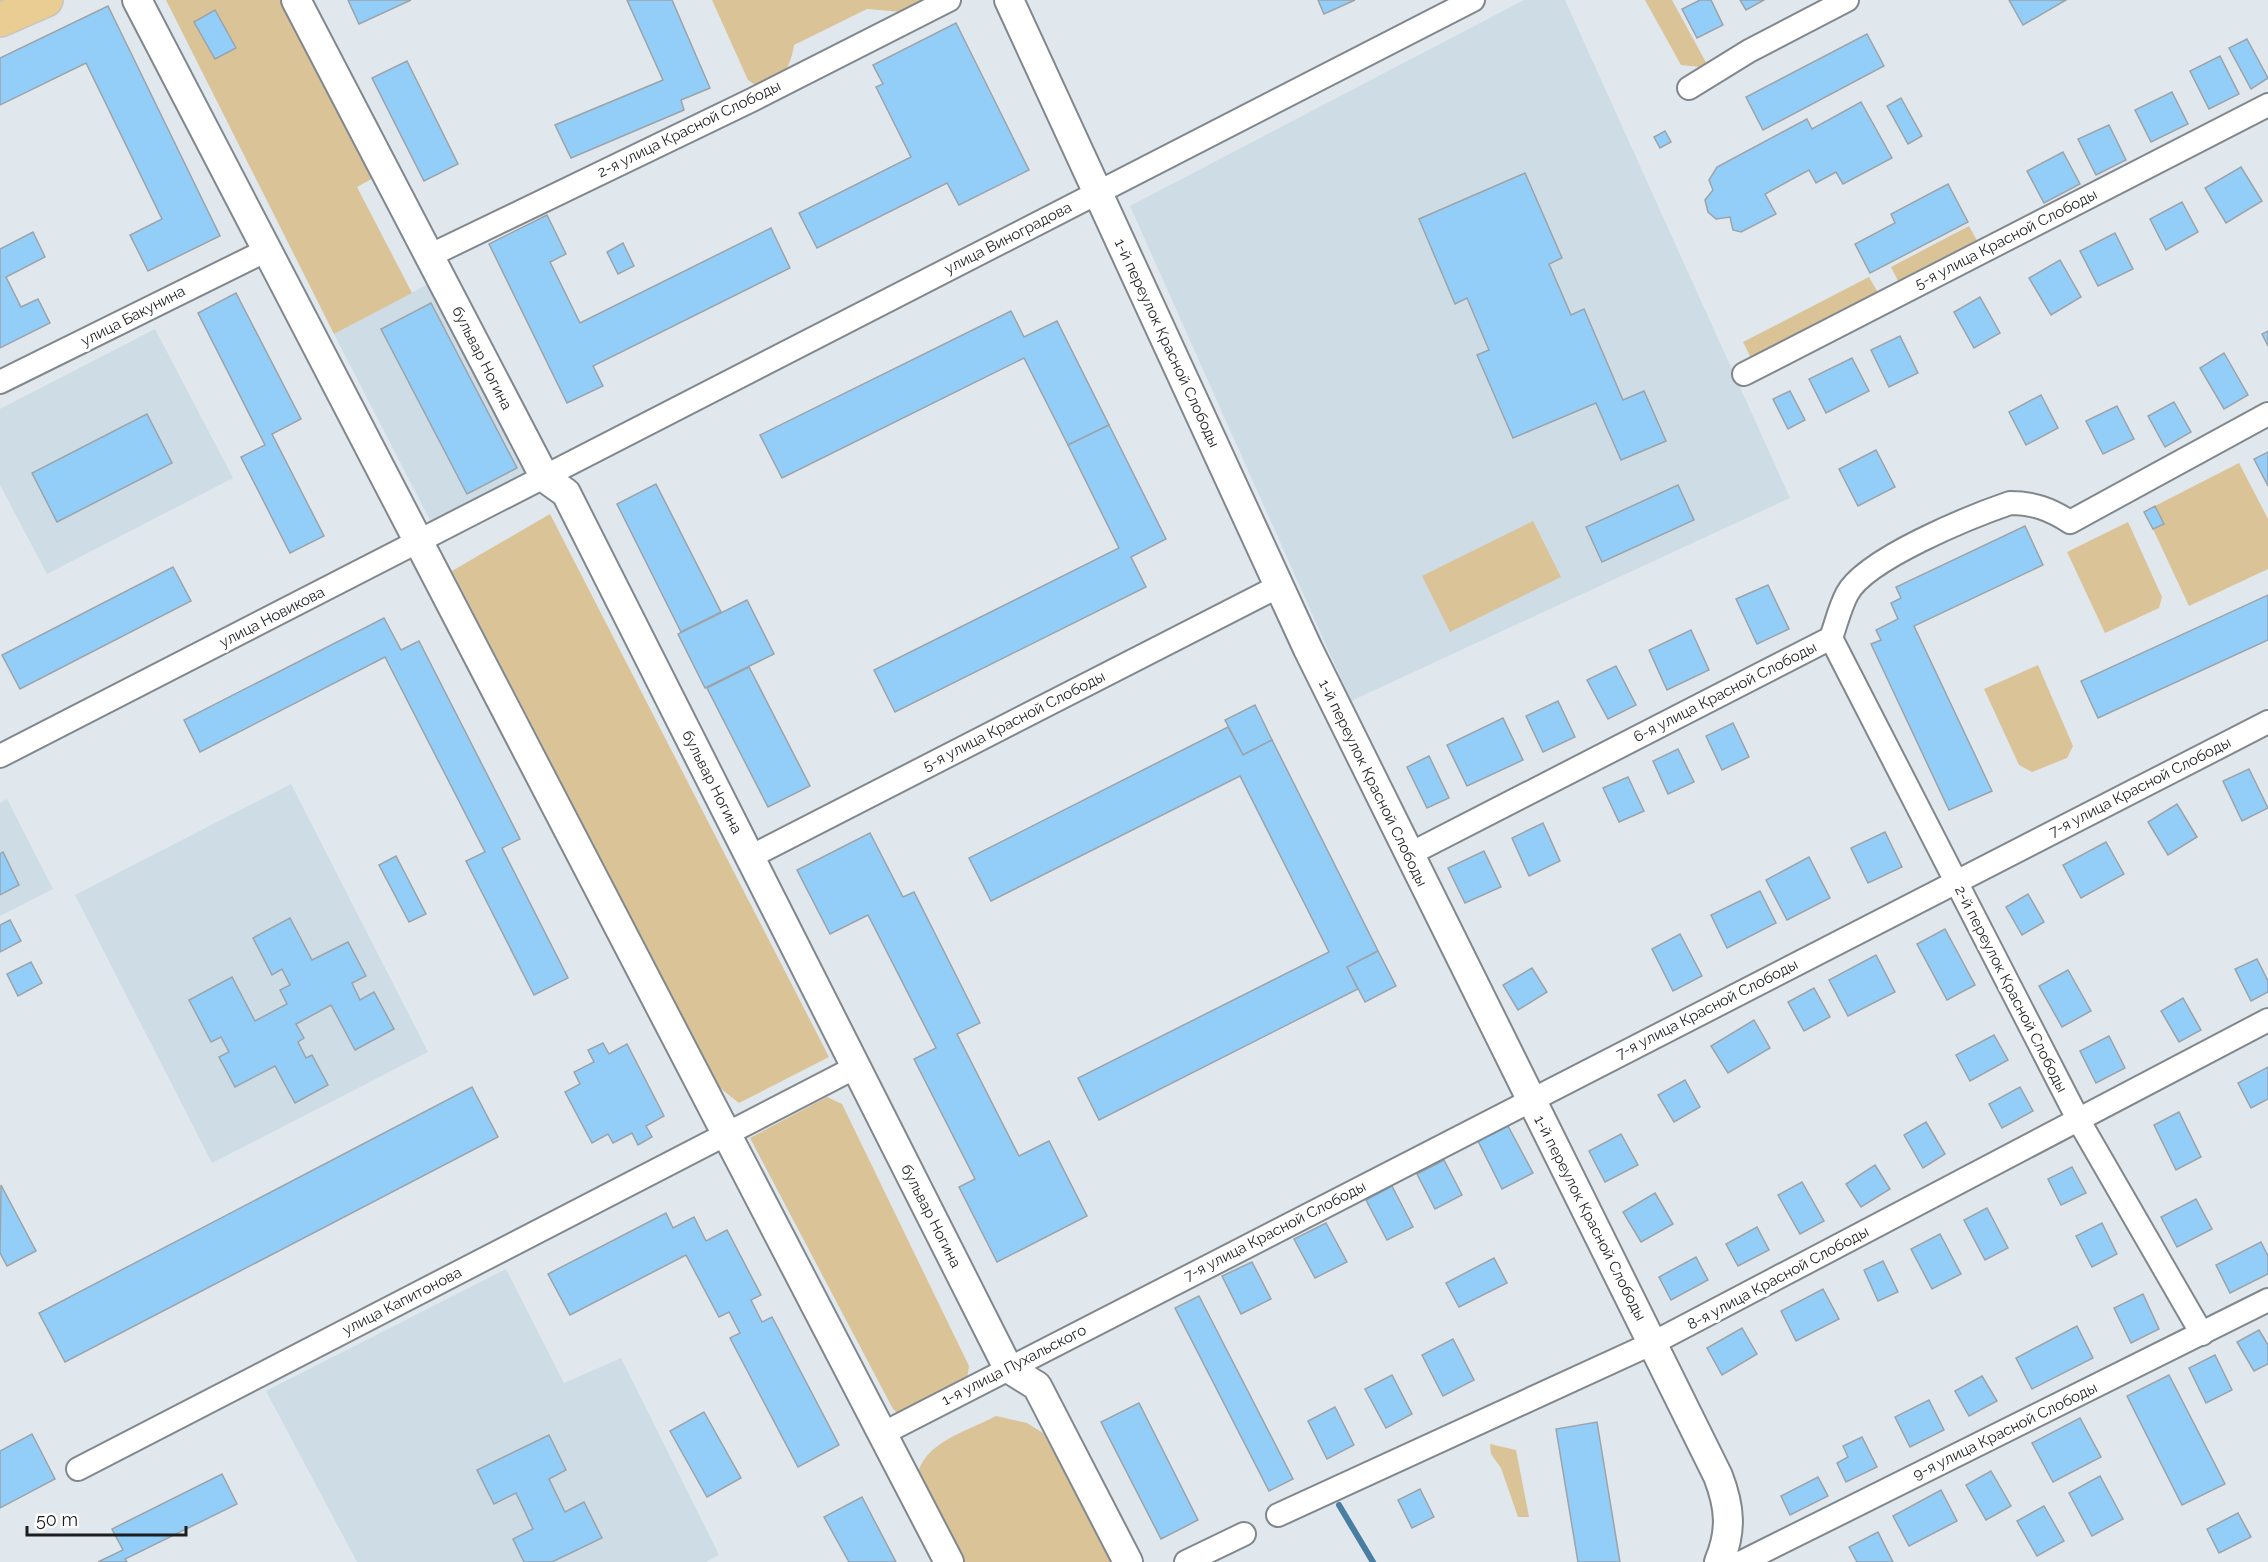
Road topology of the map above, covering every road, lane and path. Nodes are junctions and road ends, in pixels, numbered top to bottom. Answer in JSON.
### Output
{"nodes":[{"id":1,"x":46,"y":0,"type":"edge"},
{"id":2,"x":137,"y":0,"type":"edge"},
{"id":3,"x":296,"y":0,"type":"edge"},
{"id":4,"x":949,"y":0,"type":"edge"},
{"id":5,"x":1009,"y":0,"type":"edge"},
{"id":6,"x":1473,"y":0,"type":"edge"},
{"id":7,"x":1847,"y":0,"type":"edge"},
{"id":8,"x":0,"y":20,"type":"edge"},
{"id":9,"x":1689,"y":88,"type":"dead end"},
{"id":10,"x":2268,"y":105,"type":"edge"},
{"id":11,"x":1098,"y":192,"type":"junction"},
{"id":12,"x":267,"y":250,"type":"junction"},
{"id":13,"x":429,"y":256,"type":"junction"},
{"id":14,"x":1744,"y":374,"type":"dead end"},
{"id":15,"x":0,"y":382,"type":"edge"},
{"id":16,"x":2268,"y":414,"type":"edge"},
{"id":17,"x":545,"y":478,"type":"junction"},
{"id":18,"x":419,"y":542,"type":"junction"},
{"id":19,"x":1279,"y":586,"type":"junction"},
{"id":20,"x":1831,"y":638,"type":"junction"},
{"id":21,"x":2268,"y":722,"type":"edge"},
{"id":22,"x":0,"y":756,"type":"edge"},
{"id":23,"x":1408,"y":855,"type":"junction"},
{"id":24,"x":750,"y":857,"type":"junction"},
{"id":25,"x":1956,"y":882,"type":"junction"},
{"id":26,"x":2268,"y":1020,"type":"edge"},
{"id":27,"x":856,"y":1067,"type":"junction"},
{"id":28,"x":1530,"y":1100,"type":"junction"},
{"id":29,"x":2079,"y":1120,"type":"junction"},
{"id":30,"x":726,"y":1132,"type":"junction"},
{"id":31,"x":1147,"y":1296,"type":"joint"},
{"id":32,"x":2268,"y":1300,"type":"edge"},
{"id":33,"x":2202,"y":1334,"type":"junction"},
{"id":34,"x":1653,"y":1343,"type":"junction"},
{"id":35,"x":1008,"y":1368,"type":"junction"},
{"id":36,"x":882,"y":1434,"type":"junction"},
{"id":37,"x":78,"y":1469,"type":"dead end"},
{"id":38,"x":1278,"y":1515,"type":"dead end"},
{"id":39,"x":1244,"y":1534,"type":"dead end"},
{"id":40,"x":949,"y":1562,"type":"edge"},
{"id":41,"x":1128,"y":1562,"type":"edge"},
{"id":42,"x":1186,"y":1562,"type":"edge"},
{"id":43,"x":1719,"y":1562,"type":"edge"},
{"id":44,"x":1742,"y":1562,"type":"edge"}],
"edges":[{"from":1,"to":8,"type":"main road"},
{"from":2,"to":12,"type":"street"},
{"from":3,"to":13,"type":"street","name":"бульвар Ногина"},
{"from":4,"to":13,"type":"street","name":"2-я улица Красной Слободы"},
{"from":5,"to":11,"type":"street","name":"1-й переулок Красной Слободы"},
{"from":6,"to":11,"type":"street","name":"улица Виноградова"},
{"from":7,"to":9,"type":"street"},
{"from":10,"to":14,"type":"street","name":"5-я улица Красной Слободы"},
{"from":11,"to":17,"type":"street","name":"улица Виноградова"},
{"from":11,"to":19,"type":"street","name":"1-й переулок Красной Слободы"},
{"from":12,"to":15,"type":"street","name":"улица Бакунина"},
{"from":12,"to":18,"type":"street"},
{"from":13,"to":17,"type":"street","name":"бульвар Ногина"},
{"from":16,"to":20,"type":"street","name":"6-я улица Красной Слободы"},
{"from":17,"to":18,"type":"street","name":"улица Новикова"},
{"from":17,"to":24,"type":"street","name":"бульвар Ногина"},
{"from":18,"to":22,"type":"street","name":"улица Новикова"},
{"from":18,"to":30,"type":"street"},
{"from":19,"to":23,"type":"street","name":"1-й переулок Красной Слободы"},
{"from":19,"to":24,"type":"street","name":"5-я улица Красной Слободы"},
{"from":20,"to":23,"type":"street","name":"6-я улица Красной Слободы"},
{"from":20,"to":25,"type":"street","name":"2-й переулок Красной Слободы"},
{"from":21,"to":25,"type":"street","name":"7-я улица Красной Слободы"},
{"from":23,"to":28,"type":"street","name":"1-й переулок Красной Слободы"},
{"from":24,"to":27,"type":"street","name":"бульвар Ногина"},
{"from":25,"to":28,"type":"street","name":"7-я улица Красной Слободы"},
{"from":25,"to":29,"type":"street","name":"2-й переулок Красной Слободы"},
{"from":26,"to":29,"type":"street","name":"8-я улица Красной Слободы"},
{"from":27,"to":30,"type":"street","name":"улица Капитонова"},
{"from":27,"to":35,"type":"street","name":"бульвар Ногина"},
{"from":28,"to":31,"type":"street","name":"7-я улица Красной Слободы"},
{"from":28,"to":34,"type":"street","name":"1-й переулок Красной Слободы"},
{"from":29,"to":33,"type":"street","name":"2-й переулок Красной Слободы"},
{"from":29,"to":34,"type":"street","name":"8-я улица Красной Слободы"},
{"from":30,"to":36,"type":"street"},
{"from":30,"to":37,"type":"street","name":"улица Капитонова"},
{"from":31,"to":35,"type":"street","name":"1-я улица Пухальского"},
{"from":32,"to":33,"type":"street","name":"9-я улица Красной Слободы"},
{"from":33,"to":44,"type":"street","name":"9-я улица Красной Слободы"},
{"from":34,"to":38,"type":"street","name":"8-я улица Красной Слободы"},
{"from":34,"to":43,"type":"street","name":"1-й переулок Красной Слободы"},
{"from":35,"to":36,"type":"street","name":"1-я улица Пухальского"},
{"from":35,"to":41,"type":"street"},
{"from":36,"to":40,"type":"street"},
{"from":39,"to":42,"type":"street"}]}
